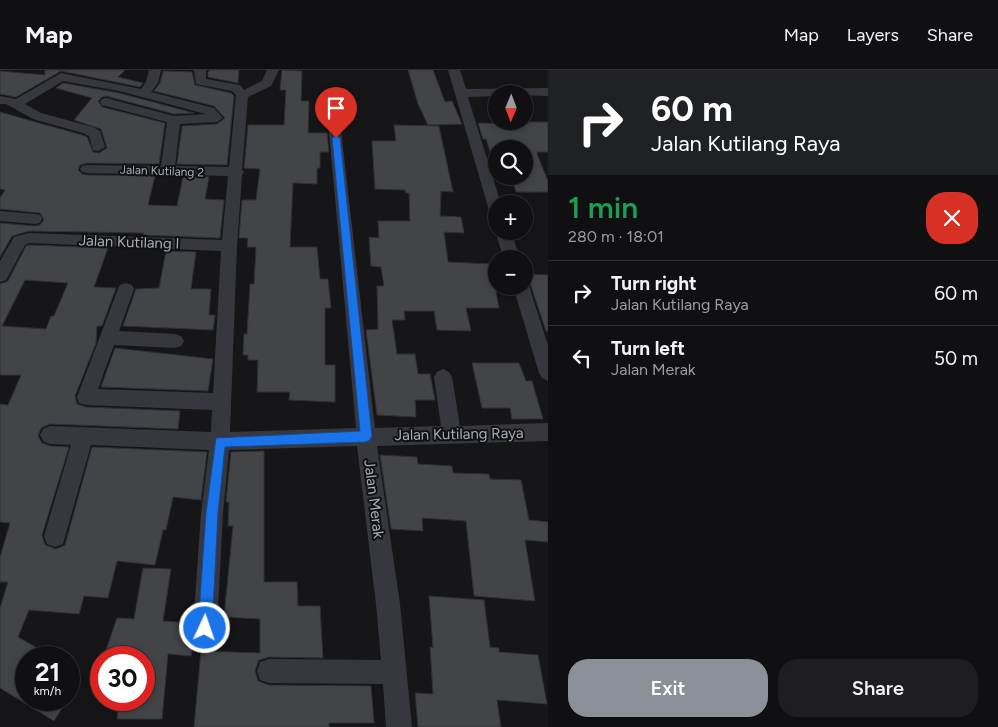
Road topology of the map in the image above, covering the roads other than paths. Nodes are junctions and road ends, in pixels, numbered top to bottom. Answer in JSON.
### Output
{"nodes":[{"id":1,"x":155,"y":70,"type":"edge"},
{"id":2,"x":200,"y":70,"type":"edge"},
{"id":3,"x":273,"y":70,"type":"edge"},
{"id":4,"x":454,"y":70,"type":"edge"},
{"id":5,"x":83,"y":75,"type":"edge"},
{"id":6,"x":61,"y":77,"type":"joint"},
{"id":7,"x":548,"y":92,"type":"edge"},
{"id":8,"x":461,"y":93,"type":"junction"},
{"id":9,"x":143,"y":94,"type":"junction"},
{"id":10,"x":242,"y":95,"type":"junction"},
{"id":11,"x":0,"y":100,"type":"edge"},
{"id":12,"x":106,"y":102,"type":"dead end"},
{"id":13,"x":16,"y":104,"type":"junction"},
{"id":14,"x":240,"y":115,"type":"junction"},
{"id":15,"x":215,"y":118,"type":"junction"},
{"id":16,"x":174,"y":120,"type":"junction"},
{"id":17,"x":334,"y":121,"type":"dead end"},
{"id":18,"x":98,"y":147,"type":"dead end"},
{"id":19,"x":87,"y":169,"type":"dead end"},
{"id":20,"x":167,"y":171,"type":"junction"},
{"id":21,"x":237,"y":172,"type":"junction"},
{"id":22,"x":492,"y":195,"type":"edge"},
{"id":23,"x":0,"y":216,"type":"edge"},
{"id":24,"x":35,"y":219,"type":"dead end"},
{"id":25,"x":230,"y":246,"type":"junction"},
{"id":26,"x":0,"y":276,"type":"edge"},
{"id":27,"x":126,"y":289,"type":"dead end"},
{"id":28,"x":523,"y":295,"type":"edge"},
{"id":29,"x":108,"y":338,"type":"junction"},
{"id":30,"x":175,"y":341,"type":"dead end"},
{"id":31,"x":548,"y":372,"type":"edge"},
{"id":32,"x":443,"y":377,"type":"dead end"},
{"id":33,"x":222,"y":402,"type":"junction"},
{"id":34,"x":548,"y":432,"type":"edge"},
{"id":35,"x":50,"y":435,"type":"dead end"},
{"id":36,"x":452,"y":435,"type":"junction"},
{"id":37,"x":366,"y":436,"type":"junction"},
{"id":38,"x":83,"y":437,"type":"junction"},
{"id":39,"x":220,"y":442,"type":"junction"},
{"id":40,"x":55,"y":536,"type":"dead end"},
{"id":41,"x":205,"y":628,"type":"dead end"},
{"id":42,"x":269,"y":671,"type":"dead end"},
{"id":43,"x":393,"y":672,"type":"junction"},
{"id":44,"x":399,"y":727,"type":"edge"}],
"edges":[{"from":1,"to":9,"type":"street"},
{"from":2,"to":10,"type":"street"},
{"from":3,"to":10,"type":"street"},
{"from":4,"to":8,"type":"street"},
{"from":5,"to":6,"type":"street"},
{"from":5,"to":9,"type":"street"},
{"from":6,"to":13,"type":"street"},
{"from":7,"to":8,"type":"street"},
{"from":8,"to":22,"type":"street"},
{"from":9,"to":15,"type":"street"},
{"from":10,"to":14,"type":"street"},
{"from":11,"to":13,"type":"street"},
{"from":12,"to":16,"type":"street"},
{"from":13,"to":18,"type":"street"},
{"from":14,"to":15,"type":"street"},
{"from":14,"to":21,"type":"street"},
{"from":15,"to":16,"type":"street"},
{"from":16,"to":20,"type":"street"},
{"from":17,"to":37,"type":"street","name":"Jalan Merak"},
{"from":19,"to":20,"type":"street","name":"Jalan Kutilang 2"},
{"from":20,"to":21,"type":"street","name":"Jalan Kutilang 2"},
{"from":21,"to":25,"type":"street"},
{"from":23,"to":24,"type":"street"},
{"from":25,"to":26,"type":"street","name":"Jalan Kutilang I"},
{"from":25,"to":33,"type":"street"},
{"from":27,"to":29,"type":"street"},
{"from":28,"to":31,"type":"street"},
{"from":29,"to":30,"type":"street"},
{"from":29,"to":33,"type":"street"},
{"from":32,"to":36,"type":"street"},
{"from":33,"to":39,"type":"street"},
{"from":34,"to":36,"type":"street","name":"Jalan Kutilang Raya"},
{"from":35,"to":38,"type":"street","name":"Jalan Kutilang Raya"},
{"from":36,"to":37,"type":"street","name":"Jalan Kutilang Raya"},
{"from":37,"to":39,"type":"street","name":"Jalan Kutilang Raya"},
{"from":37,"to":43,"type":"street","name":"Jalan Merak"},
{"from":38,"to":39,"type":"street","name":"Jalan Kutilang Raya"},
{"from":38,"to":40,"type":"street"},
{"from":39,"to":41,"type":"street"},
{"from":42,"to":43,"type":"street"},
{"from":43,"to":44,"type":"street","name":"Jalan Merak"}]}
